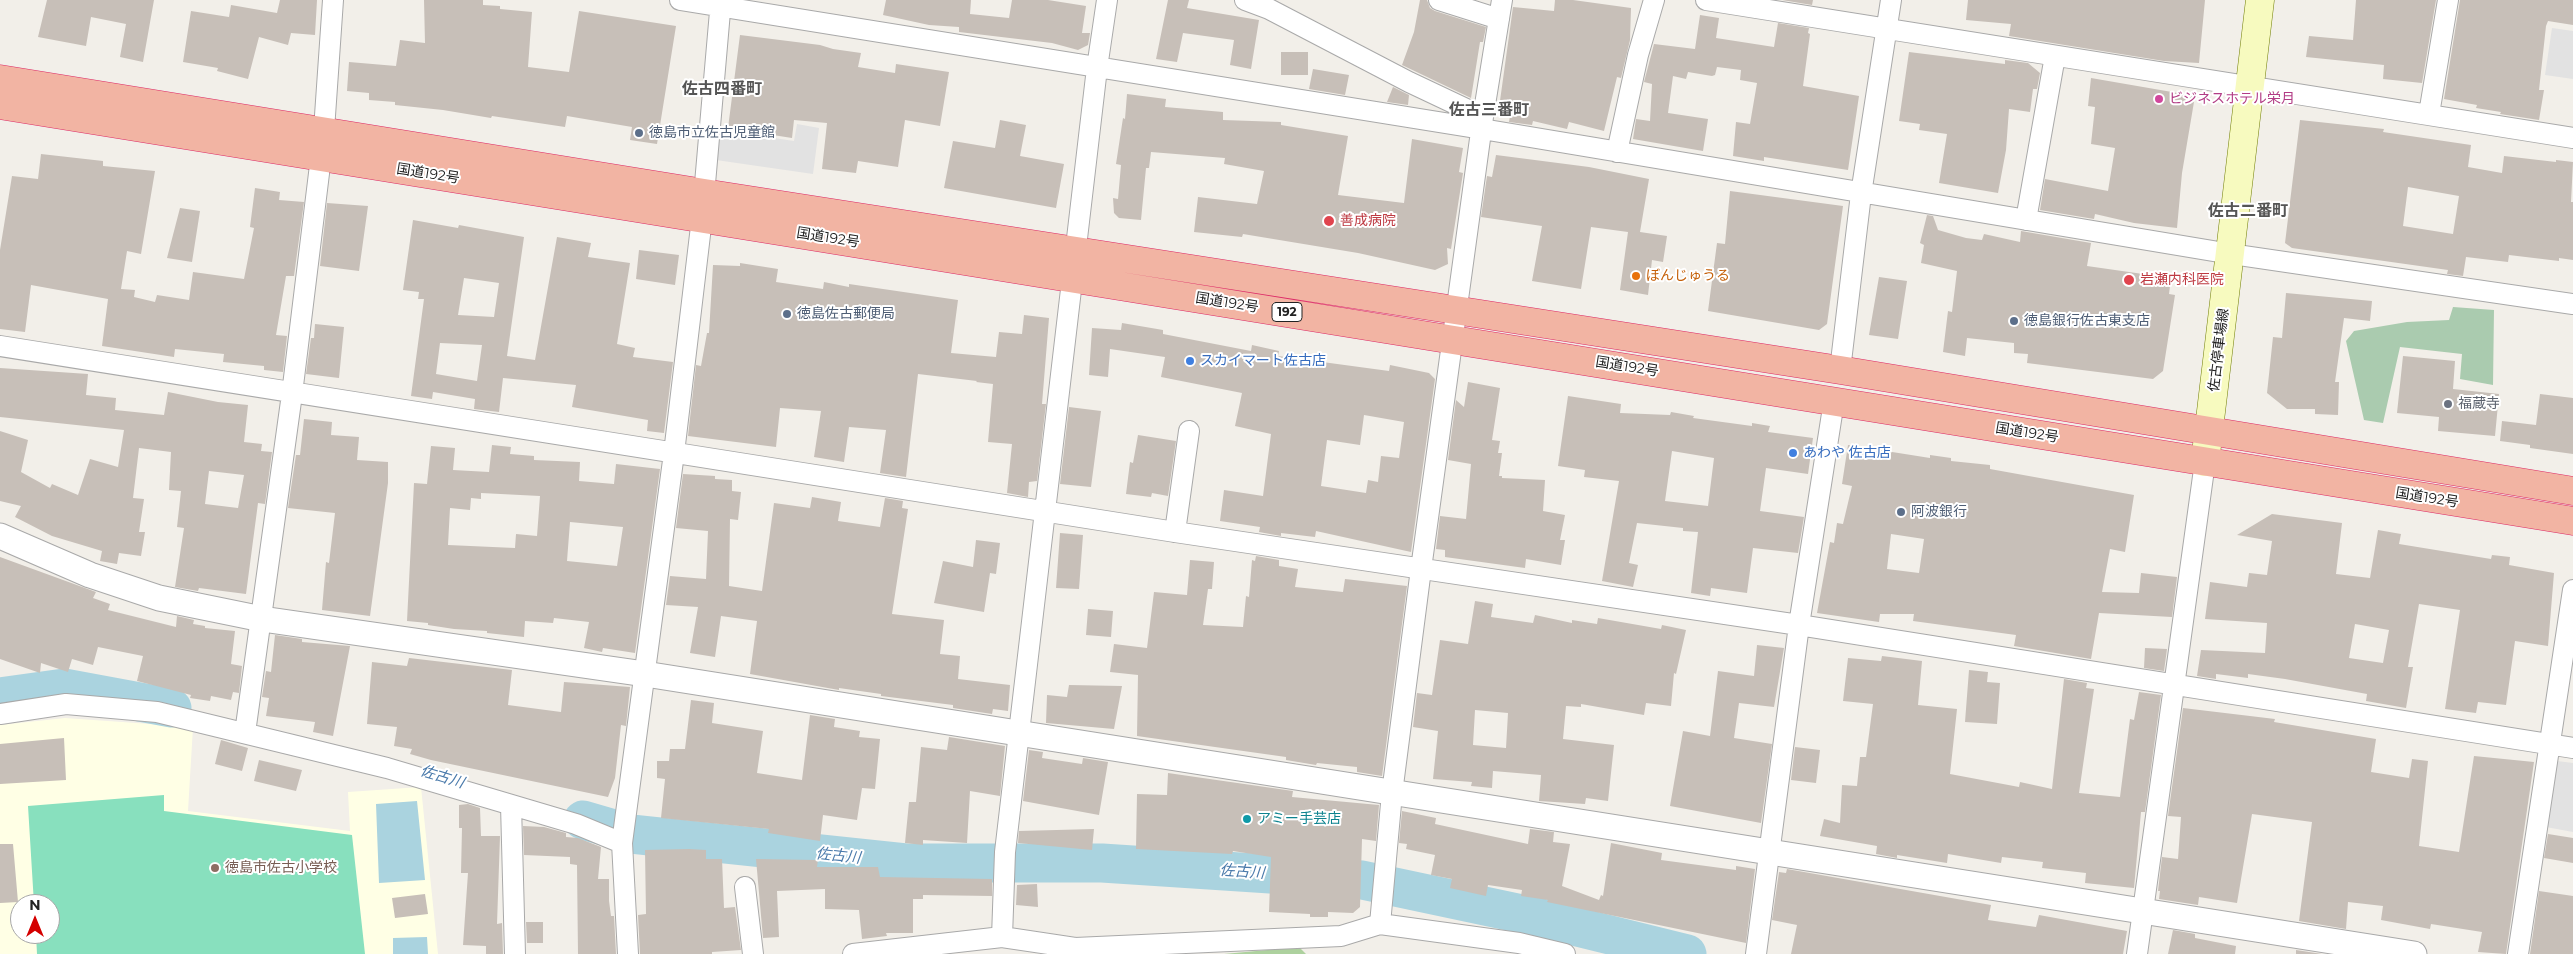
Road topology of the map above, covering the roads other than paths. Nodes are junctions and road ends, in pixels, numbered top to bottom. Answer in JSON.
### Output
{"nodes":[{"id":1,"x":333,"y":0,"type":"edge"},
{"id":2,"x":680,"y":0,"type":"edge"},
{"id":3,"x":1107,"y":0,"type":"edge"},
{"id":4,"x":1245,"y":0,"type":"edge"},
{"id":5,"x":1439,"y":0,"type":"edge"},
{"id":6,"x":1654,"y":0,"type":"edge"},
{"id":7,"x":1706,"y":0,"type":"edge"},
{"id":8,"x":1891,"y":0,"type":"edge"},
{"id":9,"x":2260,"y":0,"type":"edge"},
{"id":10,"x":2448,"y":0,"type":"edge"},
{"id":11,"x":721,"y":3,"type":"edge"},
{"id":12,"x":1266,"y":4,"type":"edge"},
{"id":13,"x":1501,"y":10,"type":"edge"},
{"id":14,"x":1887,"y":30,"type":"junction"},
{"id":15,"x":2055,"y":56,"type":"junction"},
{"id":16,"x":1097,"y":68,"type":"junction"},
{"id":17,"x":0,"y":78,"type":"edge"},
{"id":18,"x":2250,"y":88,"type":"junction"},
{"id":19,"x":0,"y":105,"type":"edge"},
{"id":20,"x":2429,"y":114,"type":"junction"},
{"id":21,"x":1482,"y":123,"type":"junction"},
{"id":22,"x":324,"y":130,"type":"junction"},
{"id":23,"x":2573,"y":138,"type":"edge"},
{"id":24,"x":1617,"y":152,"type":"junction"},
{"id":25,"x":321,"y":158,"type":"junction"},
{"id":26,"x":1861,"y":194,"type":"junction"},
{"id":27,"x":703,"y":205,"type":"junction"},
{"id":28,"x":2026,"y":220,"type":"junction"},
{"id":29,"x":1077,"y":252,"type":"junction"},
{"id":30,"x":2231,"y":254,"type":"junction"},
{"id":31,"x":1073,"y":278,"type":"junction"},
{"id":32,"x":2573,"y":304,"type":"edge"},
{"id":33,"x":1458,"y":310,"type":"junction"},
{"id":34,"x":1454,"y":339,"type":"junction"},
{"id":35,"x":0,"y":346,"type":"edge"},
{"id":36,"x":1840,"y":370,"type":"junction"},
{"id":37,"x":292,"y":394,"type":"junction"},
{"id":38,"x":1834,"y":401,"type":"junction"},
{"id":39,"x":2209,"y":430,"type":"junction"},
{"id":40,"x":1189,"y":431,"type":"dead end"},
{"id":41,"x":674,"y":452,"type":"junction"},
{"id":42,"x":2205,"y":462,"type":"junction"},
{"id":43,"x":2573,"y":491,"type":"edge"},
{"id":44,"x":1046,"y":511,"type":"junction"},
{"id":45,"x":2573,"y":521,"type":"edge"},
{"id":46,"x":1175,"y":532,"type":"junction"},
{"id":47,"x":0,"y":536,"type":"edge"},
{"id":48,"x":1421,"y":569,"type":"junction"},
{"id":49,"x":2573,"y":590,"type":"edge"},
{"id":50,"x":262,"y":619,"type":"junction"},
{"id":51,"x":1799,"y":625,"type":"junction"},
{"id":52,"x":645,"y":674,"type":"junction"},
{"id":53,"x":2176,"y":686,"type":"junction"},
{"id":54,"x":0,"y":714,"type":"edge"},
{"id":55,"x":246,"y":725,"type":"junction"},
{"id":56,"x":1018,"y":733,"type":"junction"},
{"id":57,"x":2548,"y":744,"type":"junction"},
{"id":58,"x":2573,"y":748,"type":"edge"},
{"id":59,"x":1392,"y":793,"type":"junction"},
{"id":60,"x":510,"y":805,"type":"junction"},
{"id":61,"x":623,"y":835,"type":"junction"},
{"id":62,"x":1768,"y":852,"type":"junction"},
{"id":63,"x":746,"y":887,"type":"dead end"},
{"id":64,"x":2143,"y":910,"type":"junction"},
{"id":65,"x":1380,"y":924,"type":"junction"},
{"id":66,"x":1002,"y":937,"type":"junction"},
{"id":67,"x":1075,"y":951,"type":"edge"},
{"id":68,"x":1756,"y":952,"type":"edge"},
{"id":69,"x":515,"y":954,"type":"edge"},
{"id":70,"x":628,"y":954,"type":"edge"},
{"id":71,"x":753,"y":954,"type":"edge"},
{"id":72,"x":853,"y":954,"type":"edge"},
{"id":73,"x":1565,"y":954,"type":"edge"},
{"id":74,"x":2137,"y":954,"type":"edge"},
{"id":75,"x":2414,"y":954,"type":"edge"},
{"id":76,"x":2518,"y":954,"type":"edge"}],
"edges":[{"from":1,"to":22,"type":"street"},
{"from":2,"to":11,"type":"street"},
{"from":3,"to":16,"type":"street"},
{"from":4,"to":12,"type":"street"},
{"from":5,"to":13,"type":"street"},
{"from":6,"to":24,"type":"street"},
{"from":7,"to":14,"type":"street"},
{"from":8,"to":14,"type":"street"},
{"from":9,"to":18,"type":"main road","name":"佐古停車場線"},
{"from":10,"to":20,"type":"street"},
{"from":11,"to":16,"type":"street"},
{"from":11,"to":27,"type":"street"},
{"from":12,"to":21,"type":"street"},
{"from":13,"to":21,"type":"street"},
{"from":14,"to":15,"type":"street"},
{"from":14,"to":26,"type":"street"},
{"from":15,"to":18,"type":"street"},
{"from":15,"to":28,"type":"street"},
{"from":16,"to":21,"type":"street"},
{"from":16,"to":29,"type":"street"},
{"from":17,"to":22,"type":"highway","name":"国道192号","number":"192"},
{"from":18,"to":20,"type":"street"},
{"from":18,"to":30,"type":"main road","name":"佐古停車場線"},
{"from":19,"to":25,"type":"highway","name":"国道192号","number":"192"},
{"from":20,"to":23,"type":"street"},
{"from":21,"to":24,"type":"street"},
{"from":21,"to":33,"type":"street"},
{"from":22,"to":27,"type":"highway","name":"国道192号","number":"192"},
{"from":24,"to":26,"type":"street"},
{"from":25,"to":27,"type":"highway","name":"国道192号","number":"192"},
{"from":25,"to":37,"type":"street"},
{"from":26,"to":28,"type":"street"},
{"from":26,"to":36,"type":"street"},
{"from":27,"to":29,"type":"highway","name":"国道192号","number":"192"},
{"from":27,"to":31,"type":"highway","name":"国道192号","number":"192"},
{"from":27,"to":41,"type":"street"},
{"from":28,"to":30,"type":"street"},
{"from":29,"to":31,"type":"street"},
{"from":29,"to":33,"type":"highway","name":"国道192号","number":"192"},
{"from":30,"to":32,"type":"street"},
{"from":30,"to":39,"type":"main road","name":"佐古停車場線"},
{"from":31,"to":34,"type":"highway","name":"国道192号","number":"192"},
{"from":31,"to":44,"type":"street"},
{"from":33,"to":34,"type":"street"},
{"from":33,"to":36,"type":"highway","name":"国道192号","number":"192"},
{"from":34,"to":38,"type":"highway","name":"国道192号","number":"192"},
{"from":34,"to":48,"type":"street"},
{"from":35,"to":37,"type":"street"},
{"from":36,"to":39,"type":"highway","name":"国道192号","number":"192"},
{"from":37,"to":41,"type":"street"},
{"from":37,"to":50,"type":"street"},
{"from":38,"to":42,"type":"highway","name":"国道192号","number":"192"},
{"from":38,"to":51,"type":"street"},
{"from":39,"to":42,"type":"main road","name":"佐古停車場線"},
{"from":39,"to":43,"type":"highway","name":"国道192号","number":"192"},
{"from":40,"to":46,"type":"street"},
{"from":41,"to":44,"type":"street"},
{"from":41,"to":52,"type":"street"},
{"from":42,"to":45,"type":"highway","name":"国道192号","number":"192"},
{"from":42,"to":53,"type":"street"},
{"from":44,"to":46,"type":"street"},
{"from":44,"to":56,"type":"street"},
{"from":46,"to":48,"type":"street"},
{"from":47,"to":50,"type":"street"},
{"from":48,"to":51,"type":"street"},
{"from":48,"to":59,"type":"street"},
{"from":49,"to":57,"type":"street"},
{"from":50,"to":52,"type":"street"},
{"from":50,"to":55,"type":"street"},
{"from":51,"to":53,"type":"street"},
{"from":51,"to":62,"type":"street"},
{"from":52,"to":56,"type":"street"},
{"from":52,"to":61,"type":"street"},
{"from":53,"to":57,"type":"street"},
{"from":53,"to":64,"type":"street"},
{"from":54,"to":55,"type":"street"},
{"from":55,"to":60,"type":"street"},
{"from":56,"to":59,"type":"street"},
{"from":56,"to":66,"type":"street"},
{"from":57,"to":58,"type":"street"},
{"from":57,"to":76,"type":"street"},
{"from":59,"to":62,"type":"street"},
{"from":59,"to":65,"type":"street"},
{"from":60,"to":61,"type":"street"},
{"from":60,"to":69,"type":"street"},
{"from":61,"to":70,"type":"street"},
{"from":62,"to":64,"type":"street"},
{"from":62,"to":68,"type":"street"},
{"from":63,"to":71,"type":"street"},
{"from":64,"to":74,"type":"street"},
{"from":64,"to":75,"type":"street"},
{"from":65,"to":67,"type":"street"},
{"from":65,"to":73,"type":"street"},
{"from":66,"to":67,"type":"street"},
{"from":66,"to":72,"type":"street"}]}
